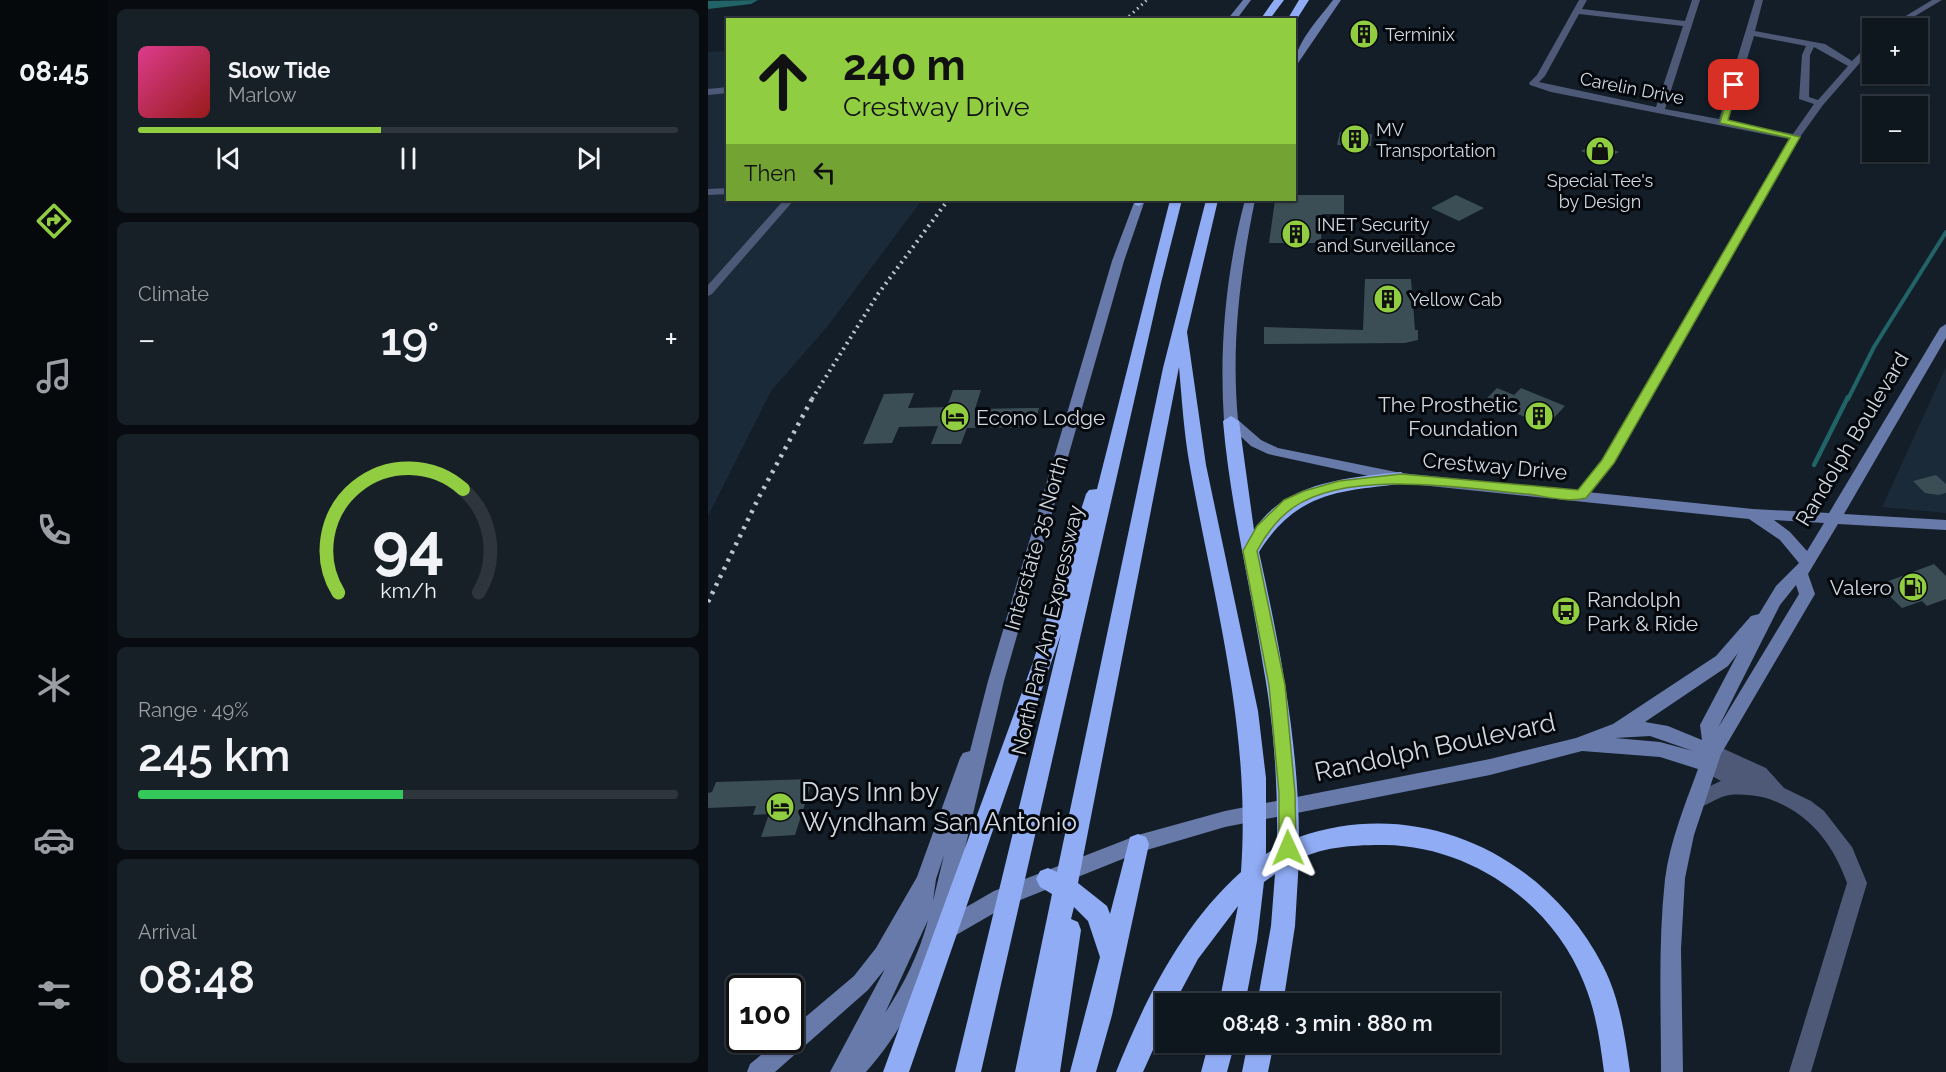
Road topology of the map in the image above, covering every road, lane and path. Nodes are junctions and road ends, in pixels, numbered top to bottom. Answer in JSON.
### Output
{"nodes":[{"id":1,"x":1247,"y":0,"type":"edge"},
{"id":2,"x":1279,"y":0,"type":"edge"},
{"id":3,"x":1304,"y":0,"type":"edge"},
{"id":4,"x":1337,"y":0,"type":"edge"},
{"id":5,"x":1583,"y":0,"type":"edge"},
{"id":6,"x":1696,"y":0,"type":"edge"},
{"id":7,"x":1759,"y":0,"type":"edge"},
{"id":8,"x":1938,"y":0,"type":"edge"},
{"id":9,"x":1577,"y":10,"type":"junction"},
{"id":10,"x":1232,"y":18,"type":"edge"},
{"id":11,"x":1266,"y":18,"type":"edge"},
{"id":12,"x":1293,"y":18,"type":"edge"},
{"id":13,"x":1907,"y":18,"type":"edge"},
{"id":14,"x":1688,"y":24,"type":"junction"},
{"id":15,"x":1751,"y":33,"type":"junction"},
{"id":16,"x":1811,"y":45,"type":"junction"},
{"id":17,"x":1862,"y":55,"type":"edge"},
{"id":18,"x":1296,"y":63,"type":"edge"},
{"id":19,"x":1853,"y":65,"type":"junction"},
{"id":20,"x":726,"y":90,"type":"edge"},
{"id":21,"x":708,"y":92,"type":"edge"},
{"id":22,"x":1820,"y":103,"type":"junction"},
{"id":23,"x":1660,"y":110,"type":"junction"},
{"id":24,"x":1723,"y":121,"type":"junction"},
{"id":25,"x":1796,"y":137,"type":"junction"},
{"id":26,"x":726,"y":191,"type":"edge"},
{"id":27,"x":708,"y":192,"type":"edge"},
{"id":28,"x":788,"y":201,"type":"edge"},
{"id":29,"x":1140,"y":201,"type":"edge"},
{"id":30,"x":1176,"y":201,"type":"edge"},
{"id":31,"x":1212,"y":201,"type":"edge"},
{"id":32,"x":1250,"y":201,"type":"edge"},
{"id":33,"x":708,"y":292,"type":"edge"},
{"id":34,"x":1946,"y":328,"type":"edge"},
{"id":35,"x":1180,"y":330,"type":"junction"},
{"id":36,"x":1130,"y":390,"type":"junction"},
{"id":37,"x":1231,"y":421,"type":"junction"},
{"id":38,"x":1401,"y":478,"type":"junction"},
{"id":39,"x":1581,"y":495,"type":"junction"},
{"id":40,"x":1753,"y":514,"type":"junction"},
{"id":41,"x":1833,"y":517,"type":"junction"},
{"id":42,"x":1946,"y":525,"type":"edge"},
{"id":43,"x":1250,"y":551,"type":"junction"},
{"id":44,"x":1804,"y":569,"type":"junction"},
{"id":45,"x":1773,"y":603,"type":"junction"},
{"id":46,"x":996,"y":681,"type":"junction"},
{"id":47,"x":1102,"y":709,"type":"junction"},
{"id":48,"x":1617,"y":730,"type":"junction"},
{"id":49,"x":1576,"y":745,"type":"junction"},
{"id":50,"x":1710,"y":758,"type":"junction"},
{"id":51,"x":1754,"y":787,"type":"junction"},
{"id":52,"x":1777,"y":793,"type":"junction"},
{"id":53,"x":1695,"y":802,"type":"junction"},
{"id":54,"x":1138,"y":844,"type":"junction"},
{"id":55,"x":926,"y":879,"type":"junction"},
{"id":56,"x":1048,"y":879,"type":"junction"},
{"id":57,"x":934,"y":937,"type":"junction"},
{"id":58,"x":1112,"y":956,"type":"junction"},
{"id":59,"x":1235,"y":993,"type":"edge"},
{"id":60,"x":1273,"y":993,"type":"edge"},
{"id":61,"x":1219,"y":1053,"type":"edge"},
{"id":62,"x":1259,"y":1053,"type":"edge"},
{"id":63,"x":1255,"y":1071,"type":"edge"},
{"id":64,"x":758,"y":1072,"type":"edge"},
{"id":65,"x":841,"y":1072,"type":"edge"},
{"id":66,"x":851,"y":1072,"type":"edge"},
{"id":67,"x":896,"y":1072,"type":"edge"},
{"id":68,"x":968,"y":1072,"type":"edge"},
{"id":69,"x":1028,"y":1072,"type":"edge"},
{"id":70,"x":1047,"y":1072,"type":"edge"},
{"id":71,"x":1083,"y":1072,"type":"edge"},
{"id":72,"x":1129,"y":1072,"type":"edge"},
{"id":73,"x":1214,"y":1072,"type":"edge"},
{"id":74,"x":1617,"y":1072,"type":"edge"},
{"id":75,"x":1672,"y":1072,"type":"edge"},
{"id":76,"x":1800,"y":1072,"type":"edge"}],
"edges":[{"from":1,"to":10,"type":"main road"},
{"from":2,"to":11,"type":"highway"},
{"from":3,"to":12,"type":"highway"},
{"from":4,"to":18,"type":"main road"},
{"from":5,"to":9,"type":"street"},
{"from":6,"to":14,"type":"street"},
{"from":7,"to":15,"type":"street"},
{"from":8,"to":13,"type":"street"},
{"from":9,"to":14,"type":"street"},
{"from":9,"to":23,"type":"street","name":"Carelin Drive"},
{"from":14,"to":23,"type":"street"},
{"from":15,"to":16,"type":"street"},
{"from":15,"to":24,"type":"street"},
{"from":16,"to":19,"type":"street"},
{"from":16,"to":22,"type":"street"},
{"from":17,"to":19,"type":"street"},
{"from":19,"to":22,"type":"street"},
{"from":20,"to":21,"type":"street"},
{"from":22,"to":25,"type":"street"},
{"from":23,"to":24,"type":"street","name":"Carelin Drive"},
{"from":24,"to":25,"type":"street","name":"Carelin Drive"},
{"from":25,"to":39,"type":"street"},
{"from":26,"to":27,"type":"street"},
{"from":28,"to":33,"type":"street"},
{"from":29,"to":46,"type":"main road","name":"Interstate 35 North"},
{"from":30,"to":36,"type":"highway","name":"North Pan Am Expressway"},
{"from":31,"to":35,"type":"highway"},
{"from":32,"to":37,"type":"main road"},
{"from":34,"to":41,"type":"main road","name":"Randolph Boulevard"},
{"from":35,"to":47,"type":"highway"},
{"from":35,"to":59,"type":"highway"},
{"from":36,"to":67,"type":"highway"},
{"from":36,"to":68,"type":"highway","name":"North Pan Am Expressway"},
{"from":37,"to":38,"type":"main road","name":"Crestway Drive"},
{"from":37,"to":43,"type":"highway"},
{"from":38,"to":39,"type":"main road","name":"Crestway Drive"},
{"from":38,"to":43,"type":"highway"},
{"from":39,"to":40,"type":"main road","name":"Crestway Drive"},
{"from":40,"to":41,"type":"main road","name":"Crestway Drive"},
{"from":40,"to":44,"type":"main road"},
{"from":41,"to":42,"type":"main road","name":"Crestway Drive"},
{"from":41,"to":44,"type":"main road","name":"Randolph Boulevard"},
{"from":43,"to":60,"type":"highway"},
{"from":44,"to":45,"type":"main road","name":"Randolph Boulevard"},
{"from":44,"to":50,"type":"main road"},
{"from":45,"to":48,"type":"main road"},
{"from":45,"to":50,"type":"main road","name":"Randolph Boulevard"},
{"from":46,"to":55,"type":"main road","name":"Interstate 35 North"},
{"from":46,"to":57,"type":"main road","name":"Interstate 35 North"},
{"from":47,"to":69,"type":"highway"},
{"from":47,"to":70,"type":"highway"},
{"from":48,"to":49,"type":"main road","name":"Randolph Boulevard"},
{"from":48,"to":50,"type":"main road","name":"Randolph Boulevard"},
{"from":49,"to":50,"type":"main road","name":"Randolph Boulevard"},
{"from":49,"to":54,"type":"main road","name":"Randolph Boulevard"},
{"from":50,"to":51,"type":"street"},
{"from":50,"to":52,"type":"street"},
{"from":50,"to":53,"type":"main road"},
{"from":51,"to":52,"type":"street"},
{"from":51,"to":53,"type":"street"},
{"from":52,"to":76,"type":"street"},
{"from":53,"to":75,"type":"main road"},
{"from":54,"to":56,"type":"main road","name":"Randolph Boulevard"},
{"from":54,"to":58,"type":"highway"},
{"from":55,"to":64,"type":"main road"},
{"from":55,"to":65,"type":"main road","name":"Interstate 35 North"},
{"from":56,"to":57,"type":"main road","name":"Randolph Boulevard"},
{"from":56,"to":58,"type":"highway"},
{"from":57,"to":66,"type":"main road","name":"Interstate 35 North"},
{"from":58,"to":71,"type":"highway"},
{"from":61,"to":73,"type":"highway"},
{"from":62,"to":63,"type":"highway"},
{"from":72,"to":74,"type":"highway"}]}
